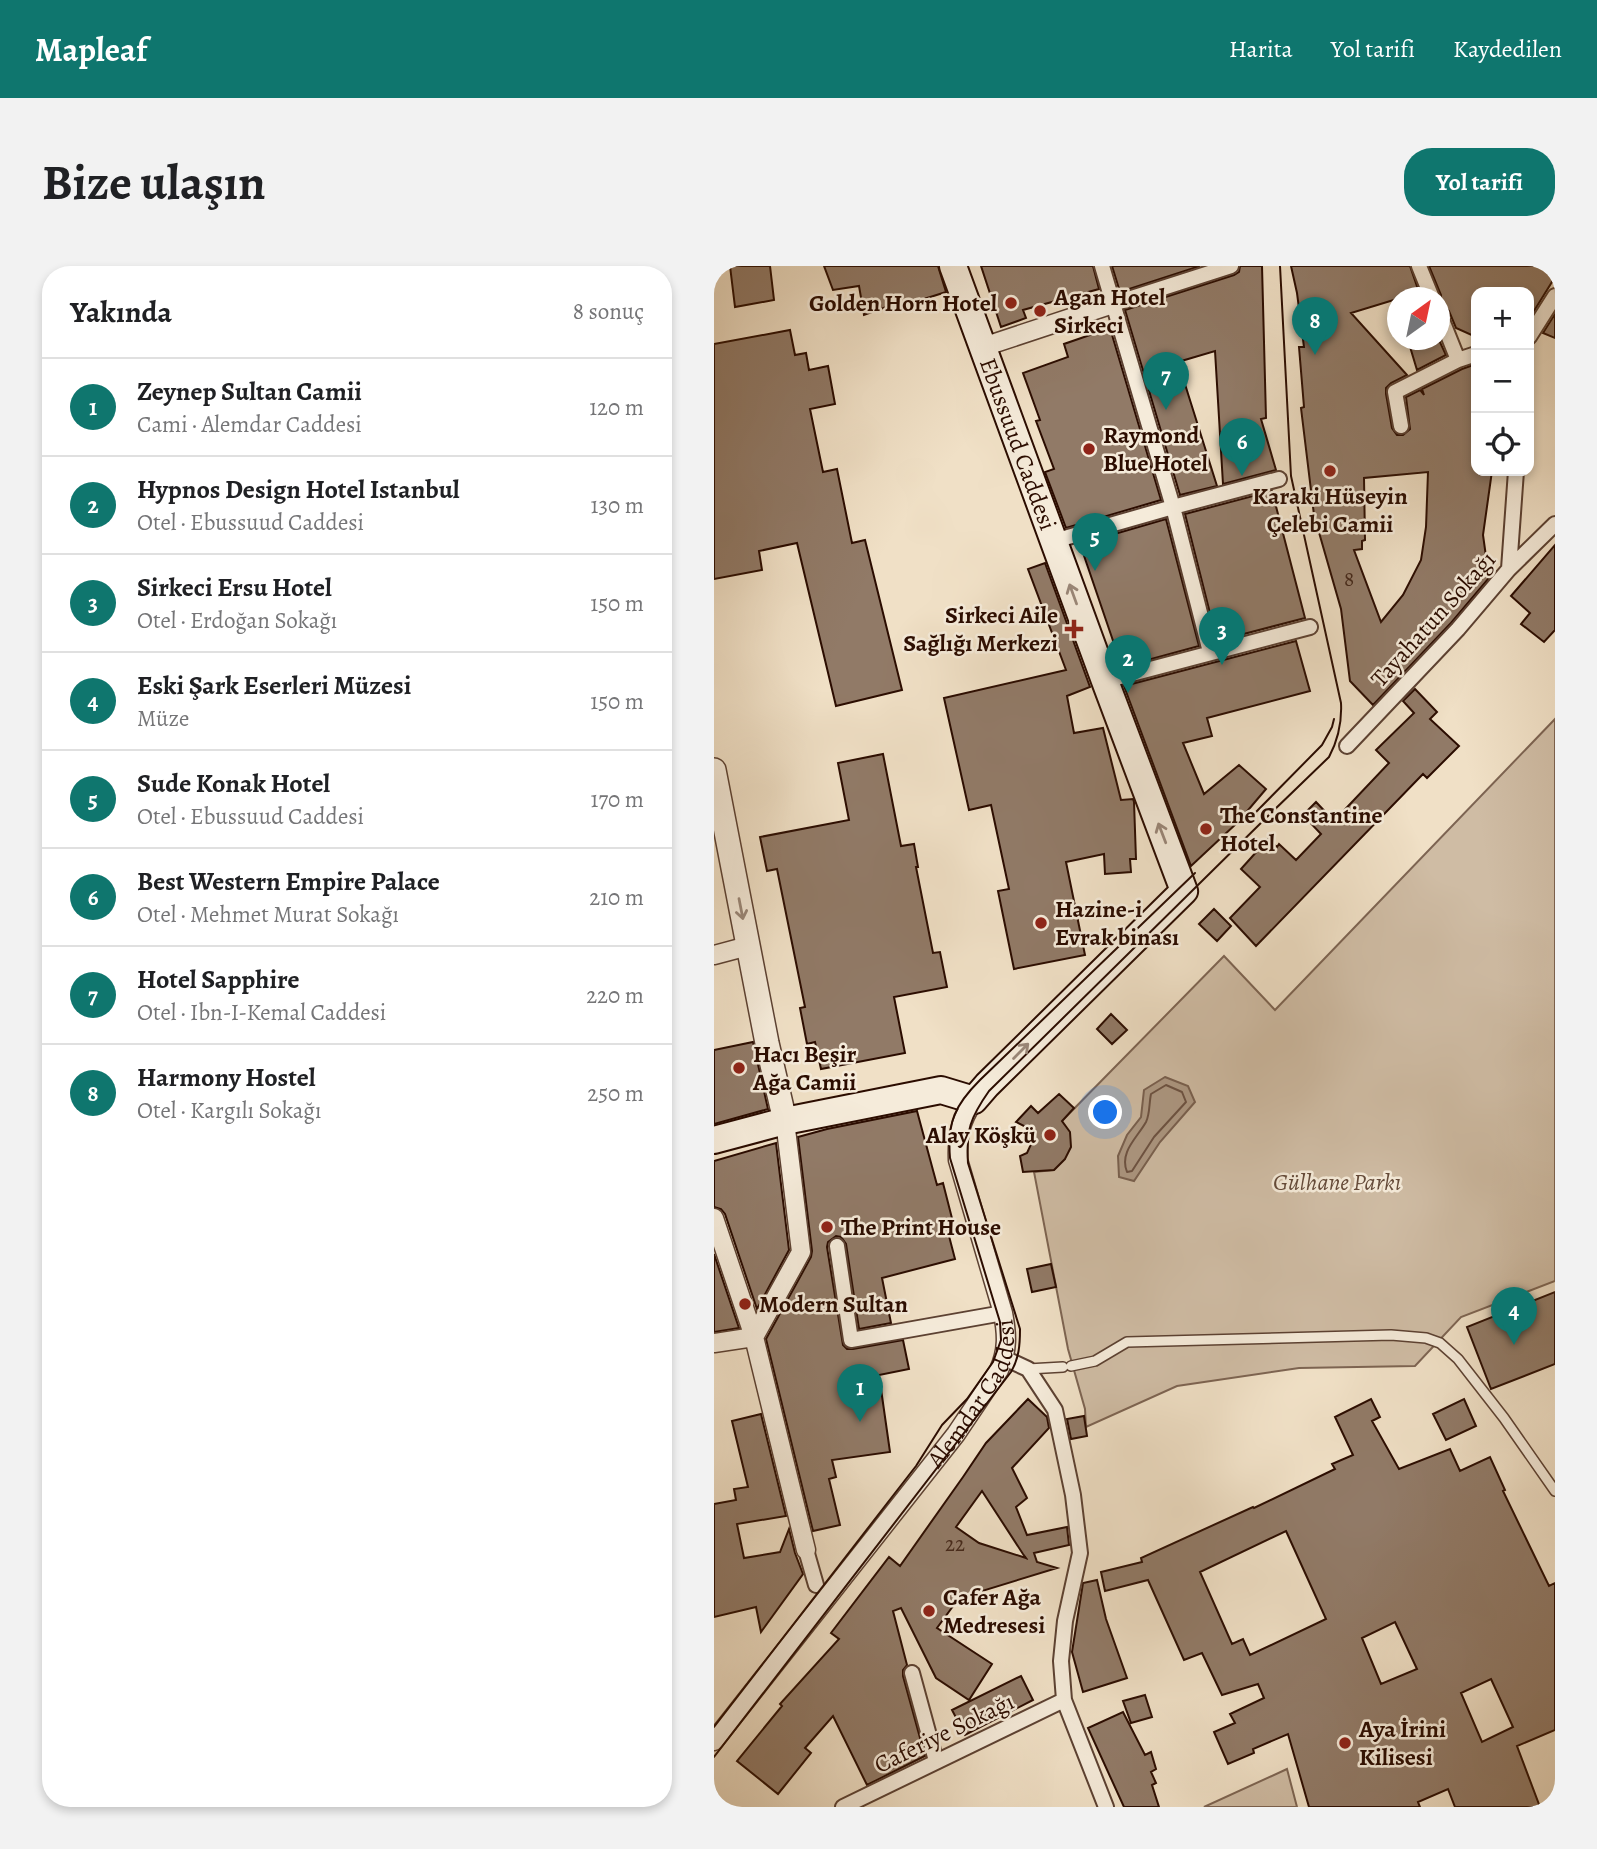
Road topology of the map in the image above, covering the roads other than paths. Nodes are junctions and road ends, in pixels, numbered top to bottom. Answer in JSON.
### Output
{"nodes":[{"id":1,"x":953,"y":266,"type":"edge"},
{"id":2,"x":1102,"y":266,"type":"edge"},
{"id":3,"x":1231,"y":266,"type":"edge"},
{"id":4,"x":1419,"y":266,"type":"edge"},
{"id":5,"x":1428,"y":287,"type":"edge"},
{"id":6,"x":1555,"y":296,"type":"edge"},
{"id":7,"x":1112,"y":304,"type":"junction"},
{"id":8,"x":1534,"y":329,"type":"edge"},
{"id":9,"x":1450,"y":339,"type":"edge"},
{"id":10,"x":983,"y":347,"type":"junction"},
{"id":11,"x":1471,"y":356,"type":"edge"},
{"id":12,"x":1458,"y":359,"type":"junction"},
{"id":13,"x":1401,"y":426,"type":"dead end"},
{"id":14,"x":1516,"y":476,"type":"edge"},
{"id":15,"x":1279,"y":479,"type":"dead end"},
{"id":16,"x":1173,"y":507,"type":"junction"},
{"id":17,"x":1555,"y":524,"type":"edge"},
{"id":18,"x":1054,"y":541,"type":"junction"},
{"id":19,"x":1509,"y":569,"type":"junction"},
{"id":20,"x":1310,"y":627,"type":"dead end"},
{"id":21,"x":1210,"y":652,"type":"junction"},
{"id":22,"x":1105,"y":681,"type":"junction"},
{"id":23,"x":1347,"y":746,"type":"dead end"},
{"id":24,"x":714,"y":770,"type":"edge"},
{"id":25,"x":1179,"y":895,"type":"joint"},
{"id":26,"x":748,"y":946,"type":"junction"},
{"id":27,"x":714,"y":955,"type":"edge"},
{"id":28,"x":974,"y":1100,"type":"junction"},
{"id":29,"x":785,"y":1121,"type":"junction"},
{"id":30,"x":714,"y":1140,"type":"edge"},
{"id":31,"x":714,"y":1218,"type":"edge"},
{"id":32,"x":837,"y":1246,"type":"dead end"},
{"id":33,"x":1003,"y":1313,"type":"junction"},
{"id":34,"x":754,"y":1337,"type":"junction"},
{"id":35,"x":714,"y":1343,"type":"edge"},
{"id":36,"x":1004,"y":1358,"type":"junction"},
{"id":37,"x":1028,"y":1369,"type":"junction"},
{"id":38,"x":1555,"y":1491,"type":"edge"},
{"id":39,"x":806,"y":1550,"type":"joint"},
{"id":40,"x":816,"y":1584,"type":"dead end"},
{"id":41,"x":912,"y":1673,"type":"dead end"},
{"id":42,"x":1065,"y":1700,"type":"junction"},
{"id":43,"x":714,"y":1741,"type":"edge"},
{"id":44,"x":936,"y":1761,"type":"junction"},
{"id":45,"x":843,"y":1807,"type":"edge"},
{"id":46,"x":1106,"y":1807,"type":"edge"}],
"edges":[{"from":1,"to":10,"type":"main road","name":"Ebussuud Caddesi"},
{"from":2,"to":7,"type":"street"},
{"from":3,"to":7,"type":"street"},
{"from":4,"to":5,"type":"street"},
{"from":6,"to":8,"type":"street"},
{"from":7,"to":10,"type":"street"},
{"from":7,"to":16,"type":"street"},
{"from":9,"to":12,"type":"street"},
{"from":10,"to":18,"type":"main road","name":"Ebussuud Caddesi"},
{"from":11,"to":12,"type":"street"},
{"from":12,"to":13,"type":"street"},
{"from":14,"to":19,"type":"street"},
{"from":15,"to":16,"type":"street"},
{"from":16,"to":18,"type":"street"},
{"from":16,"to":21,"type":"street"},
{"from":17,"to":19,"type":"street","name":"Tayahatun Sokağı"},
{"from":22,"to":18,"type":"main road","name":"Ebussuud Caddesi","one_way":true},
{"from":19,"to":23,"type":"street","name":"Tayahatun Sokağı"},
{"from":20,"to":21,"type":"street"},
{"from":21,"to":22,"type":"street"},
{"from":25,"to":22,"type":"main road","name":"Ebussuud Caddesi","one_way":true},
{"from":24,"to":26,"type":"street","one_way":true},
{"from":28,"to":25,"type":"main road","name":"Alemdar Caddesi","one_way":true},
{"from":26,"to":27,"type":"street"},
{"from":26,"to":29,"type":"street"},
{"from":28,"to":29,"type":"main road"},
{"from":28,"to":33,"type":"street","name":"Alemdar Caddesi"},
{"from":29,"to":30,"type":"main road"},
{"from":29,"to":34,"type":"street"},
{"from":31,"to":34,"type":"street"},
{"from":32,"to":33,"type":"street"},
{"from":33,"to":36,"type":"street","name":"Alemdar Caddesi"},
{"from":34,"to":35,"type":"street"},
{"from":34,"to":39,"type":"street"},
{"from":36,"to":37,"type":"street"},
{"from":36,"to":43,"type":"street","name":"Alemdar Caddesi"},
{"from":37,"to":38,"type":"lane"},
{"from":37,"to":42,"type":"street"},
{"from":39,"to":40,"type":"street"},
{"from":41,"to":44,"type":"street"},
{"from":42,"to":44,"type":"street","name":"Caferiye Sokağı"},
{"from":42,"to":46,"type":"street"},
{"from":44,"to":45,"type":"street","name":"Caferiye Sokağı"}]}
